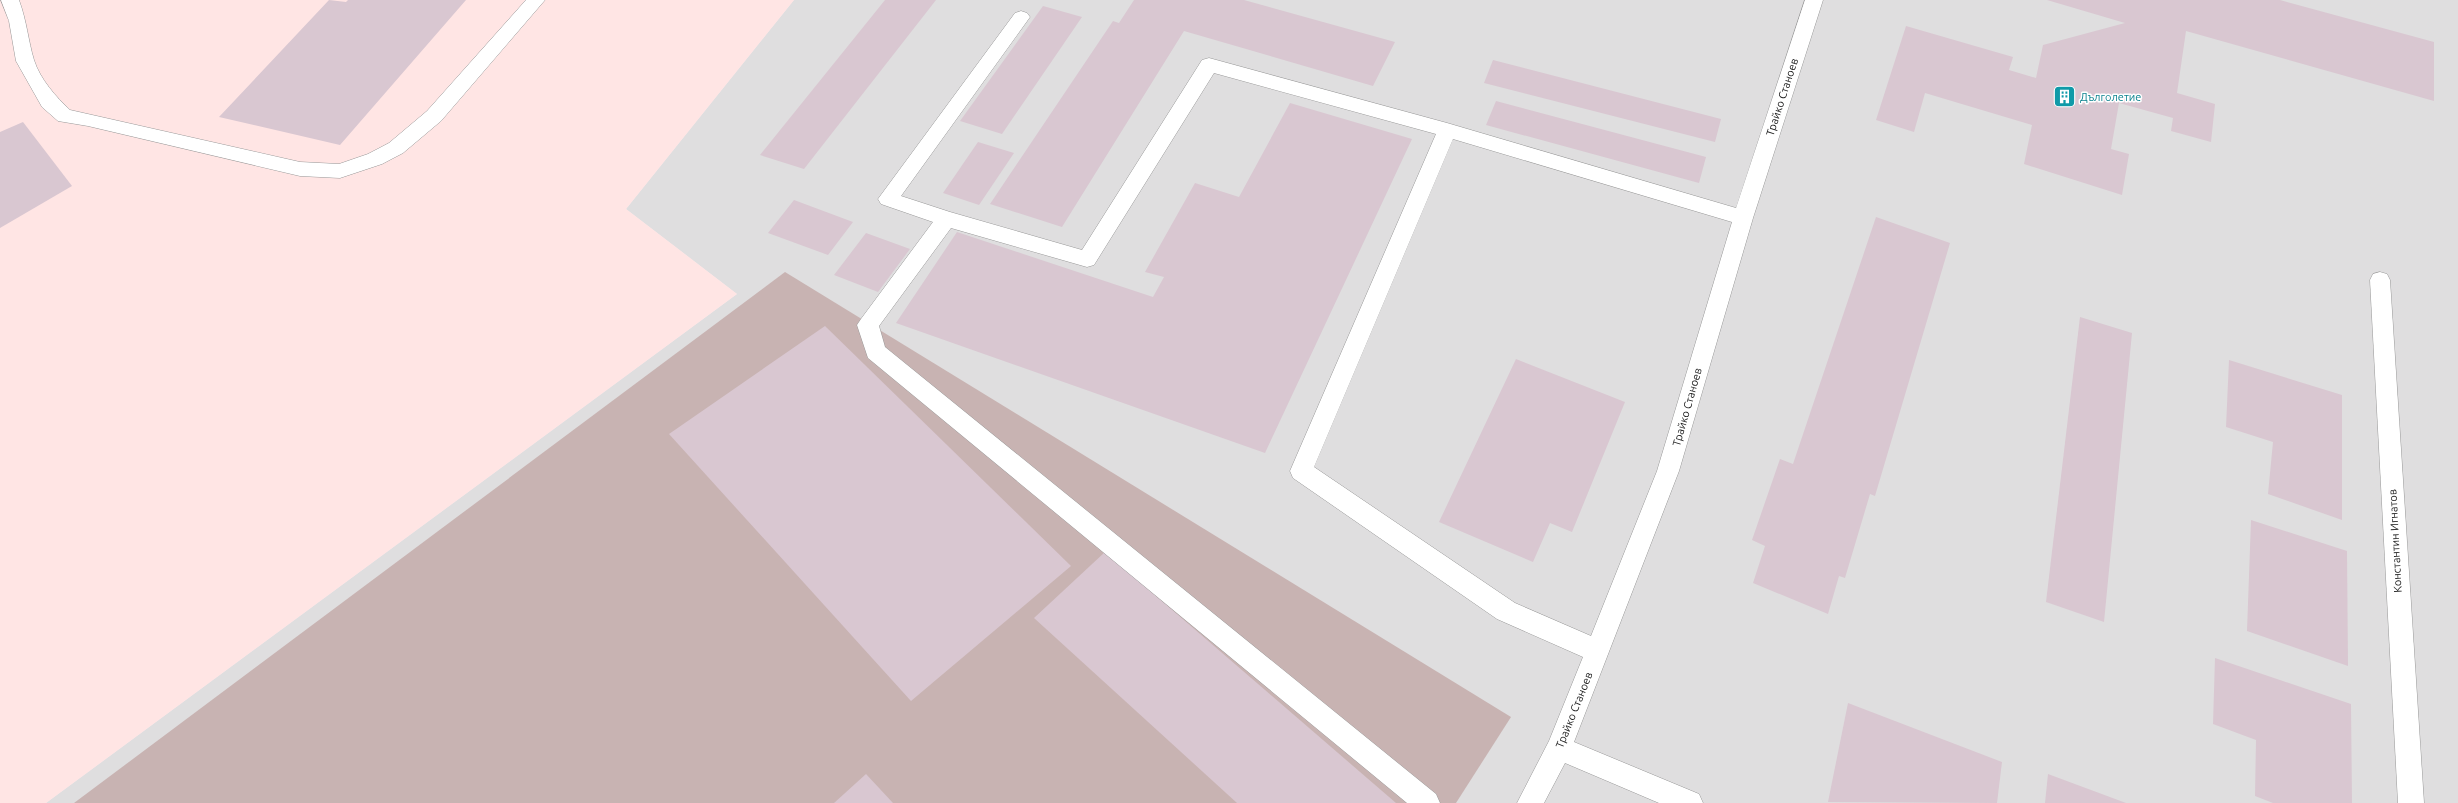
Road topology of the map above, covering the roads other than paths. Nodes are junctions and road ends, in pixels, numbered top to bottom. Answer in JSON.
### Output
{"nodes":[{"id":1,"x":10,"y":0,"type":"edge"},
{"id":2,"x":536,"y":0,"type":"edge"},
{"id":3,"x":1814,"y":0,"type":"edge"},
{"id":4,"x":1021,"y":17,"type":"dead end"},
{"id":5,"x":1447,"y":130,"type":"junction"},
{"id":6,"x":1743,"y":218,"type":"junction"},
{"id":7,"x":947,"y":219,"type":"junction"},
{"id":8,"x":2380,"y":280,"type":"dead end"},
{"id":9,"x":1597,"y":652,"type":"junction"},
{"id":10,"x":1559,"y":748,"type":"junction"},
{"id":11,"x":1427,"y":803,"type":"edge"},
{"id":12,"x":1530,"y":803,"type":"edge"},
{"id":13,"x":1690,"y":803,"type":"edge"},
{"id":14,"x":2411,"y":803,"type":"edge"}],
"edges":[{"from":1,"to":2,"type":"street"},
{"from":3,"to":6,"type":"street","name":"Трайко Станоев"},
{"from":4,"to":7,"type":"street"},
{"from":5,"to":6,"type":"street"},
{"from":5,"to":7,"type":"street"},
{"from":5,"to":9,"type":"street"},
{"from":6,"to":9,"type":"street","name":"Трайко Станоев"},
{"from":7,"to":11,"type":"street"},
{"from":8,"to":14,"type":"street","name":"Константин Игнатов"},
{"from":9,"to":10,"type":"street","name":"Трайко Станоев"},
{"from":10,"to":12,"type":"street","name":"Трайко Станоев"},
{"from":10,"to":13,"type":"street"}]}
